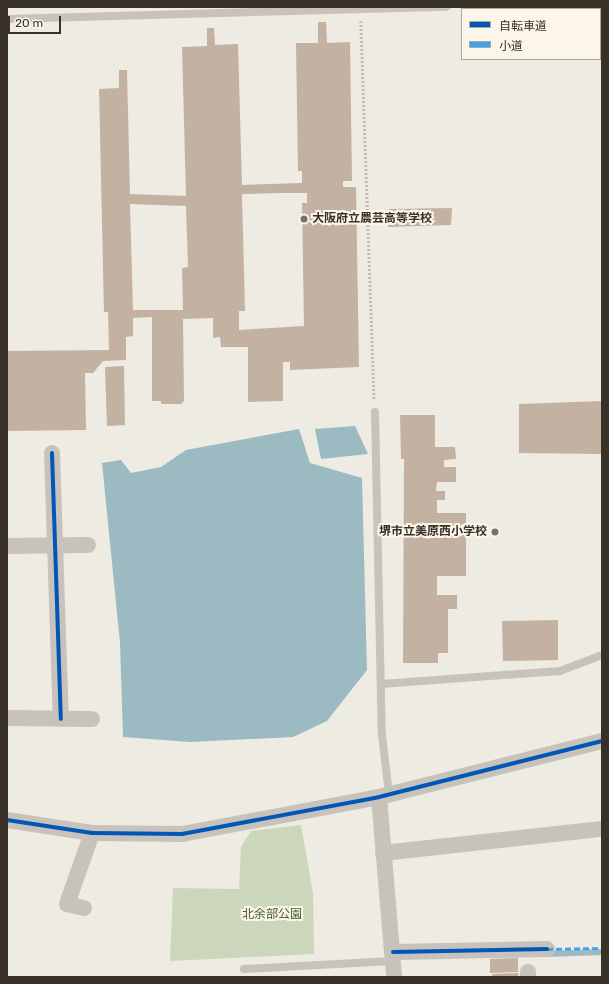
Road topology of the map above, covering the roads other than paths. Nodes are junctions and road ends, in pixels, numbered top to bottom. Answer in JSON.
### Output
{"nodes":[{"id":1,"x":446,"y":7,"type":"edge"},
{"id":2,"x":7,"y":19,"type":"edge"},
{"id":3,"x":375,"y":412,"type":"road end"},
{"id":4,"x":52,"y":453,"type":"dead end"},
{"id":5,"x":88,"y":545,"type":"dead end"},
{"id":6,"x":7,"y":546,"type":"edge"},
{"id":7,"x":55,"y":546,"type":"junction"},
{"id":8,"x":602,"y":655,"type":"edge"},
{"id":9,"x":381,"y":684,"type":"junction"},
{"id":10,"x":7,"y":718,"type":"edge"},
{"id":11,"x":61,"y":719,"type":"junction"},
{"id":12,"x":92,"y":719,"type":"dead end"},
{"id":13,"x":602,"y":741,"type":"edge"},
{"id":14,"x":384,"y":796,"type":"junction"},
{"id":15,"x":7,"y":820,"type":"edge"},
{"id":16,"x":602,"y":829,"type":"edge"},
{"id":17,"x":92,"y":833,"type":"junction"},
{"id":18,"x":383,"y":853,"type":"junction"},
{"id":19,"x":84,"y":908,"type":"dead end"},
{"id":20,"x":546,"y":949,"type":"dead end"},
{"id":21,"x":393,"y":963,"type":"edge"},
{"id":22,"x":244,"y":969,"type":"dead end"}],
"edges":[{"from":1,"to":2,"type":"lane"},
{"from":3,"to":9,"type":"lane"},
{"from":4,"to":7,"type":"street"},
{"from":5,"to":7,"type":"street"},
{"from":6,"to":7,"type":"street"},
{"from":7,"to":11,"type":"street"},
{"from":8,"to":9,"type":"lane"},
{"from":9,"to":14,"type":"lane"},
{"from":10,"to":11,"type":"street"},
{"from":11,"to":12,"type":"street"},
{"from":13,"to":14,"type":"street"},
{"from":14,"to":17,"type":"street"},
{"from":14,"to":18,"type":"street"},
{"from":15,"to":17,"type":"street"},
{"from":16,"to":18,"type":"street"},
{"from":17,"to":19,"type":"street"},
{"from":18,"to":21,"type":"street"},
{"from":20,"to":21,"type":"street"},
{"from":21,"to":22,"type":"lane"}]}
